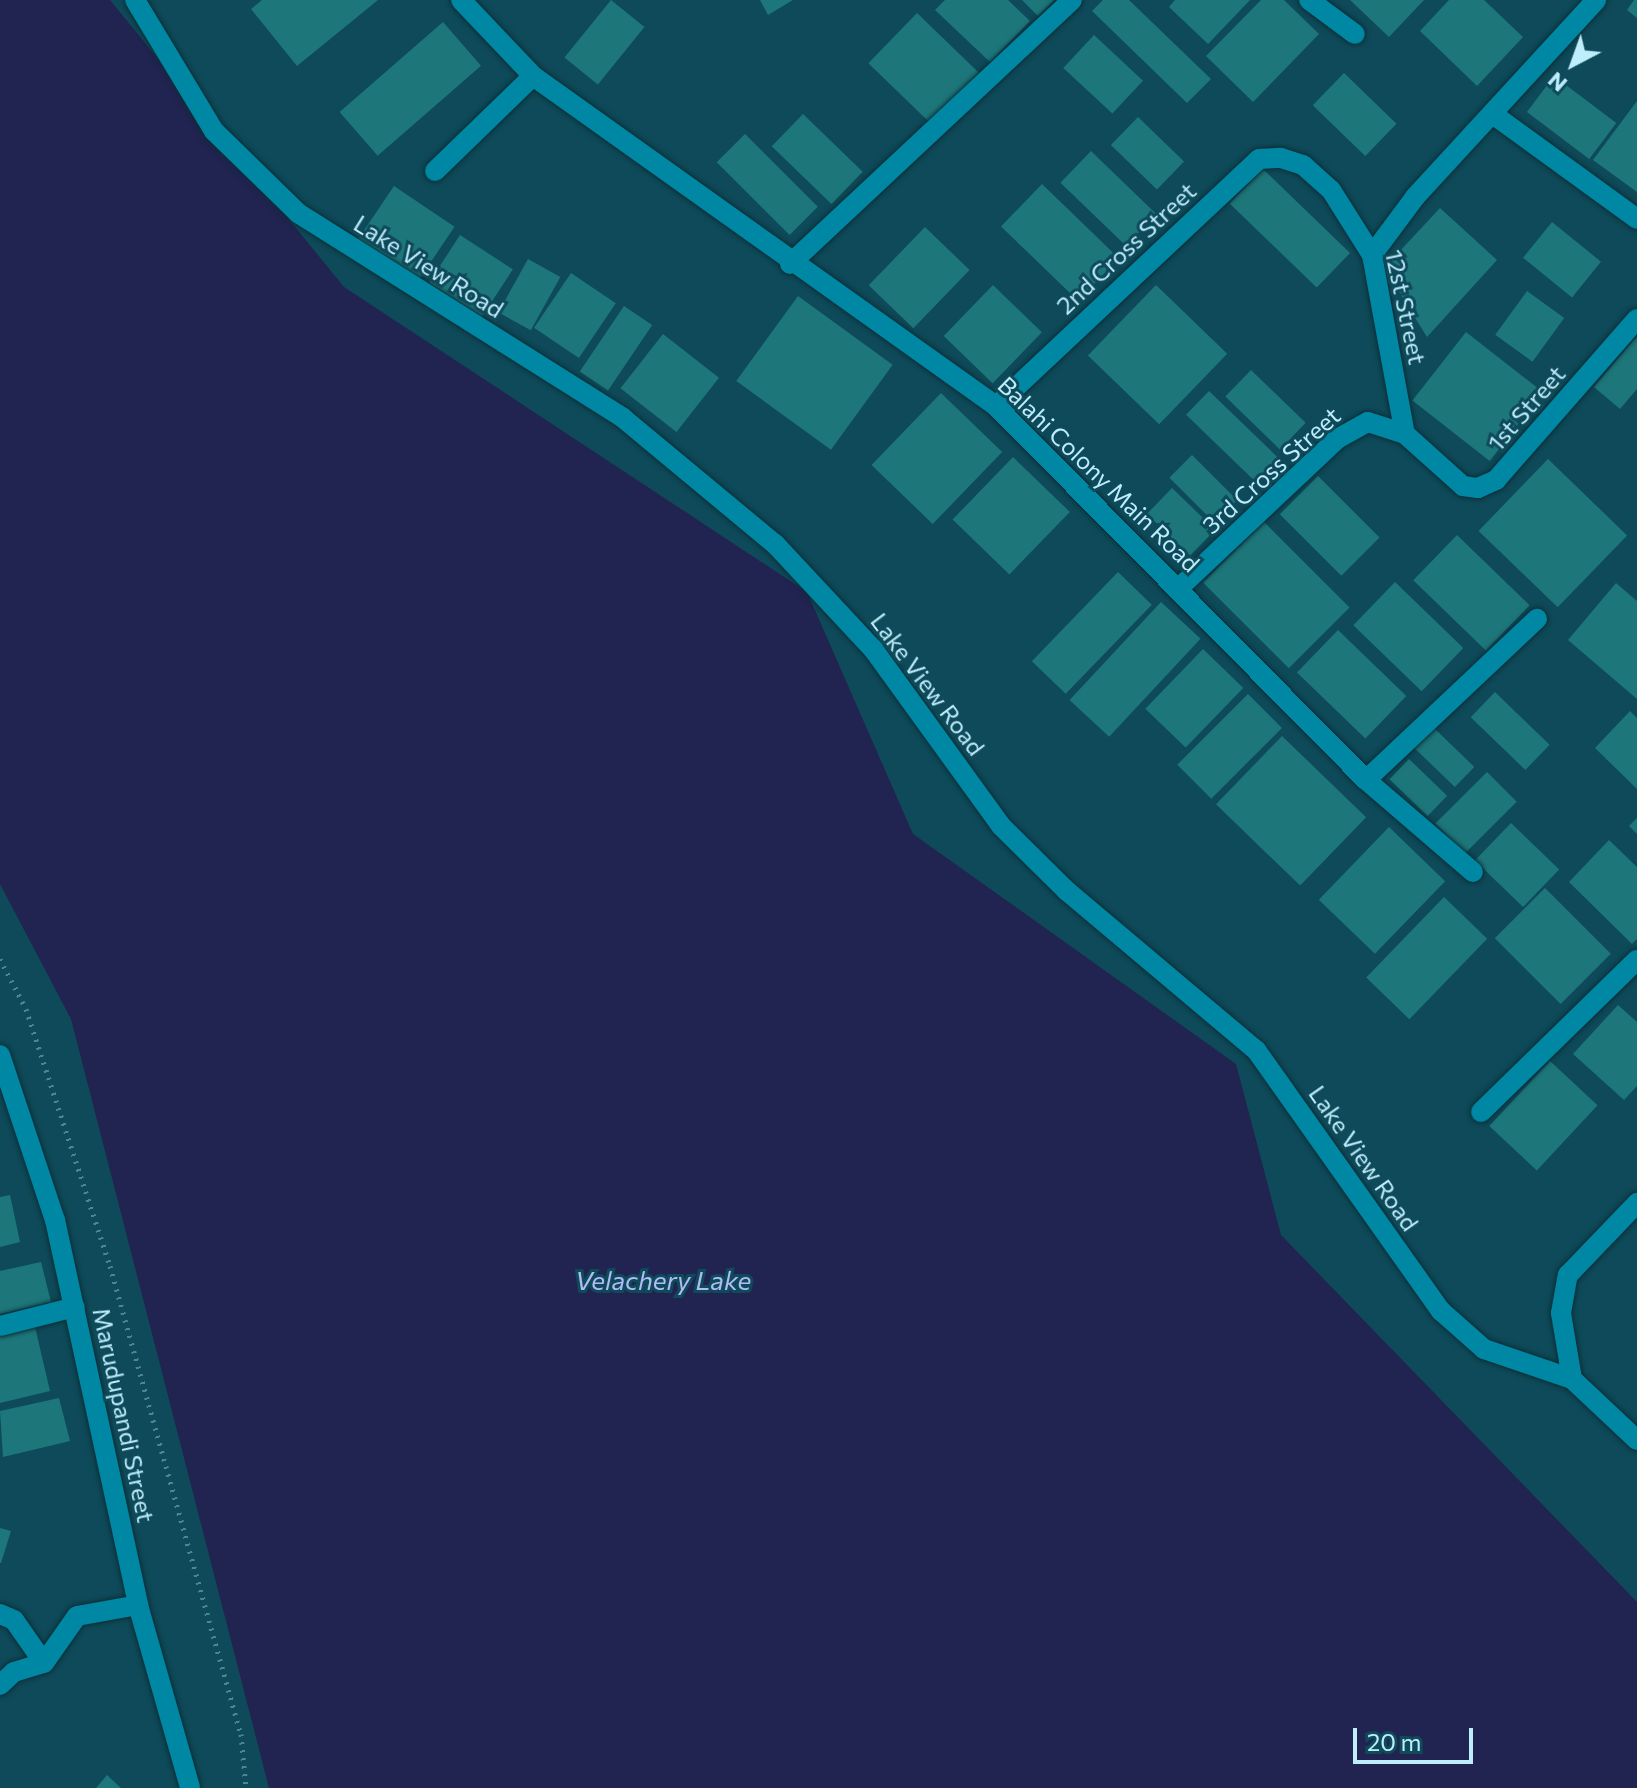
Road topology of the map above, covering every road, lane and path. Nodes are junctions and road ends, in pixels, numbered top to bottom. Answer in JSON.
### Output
{"nodes":[{"id":1,"x":135,"y":0,"type":"edge"},
{"id":2,"x":461,"y":0,"type":"edge"},
{"id":3,"x":1072,"y":0,"type":"edge"},
{"id":4,"x":1309,"y":0,"type":"edge"},
{"id":5,"x":1596,"y":0,"type":"edge"},
{"id":6,"x":1355,"y":34,"type":"dead end"},
{"id":7,"x":533,"y":76,"type":"junction"},
{"id":8,"x":1494,"y":115,"type":"junction"},
{"id":9,"x":1303,"y":165,"type":"joint"},
{"id":10,"x":435,"y":171,"type":"dead end"},
{"id":11,"x":1637,"y":219,"type":"edge"},
{"id":12,"x":1372,"y":255,"type":"junction"},
{"id":13,"x":790,"y":264,"type":"junction"},
{"id":14,"x":1637,"y":319,"type":"edge"},
{"id":15,"x":996,"y":406,"type":"junction"},
{"id":16,"x":1405,"y":434,"type":"junction"},
{"id":17,"x":1180,"y":587,"type":"junction"},
{"id":18,"x":1537,"y":619,"type":"dead end"},
{"id":19,"x":1366,"y":780,"type":"junction"},
{"id":20,"x":1473,"y":872,"type":"dead end"},
{"id":21,"x":0,"y":959,"type":"edge"},
{"id":22,"x":1637,"y":960,"type":"edge"},
{"id":23,"x":0,"y":1055,"type":"edge"},
{"id":24,"x":1481,"y":1112,"type":"dead end"},
{"id":25,"x":1635,"y":1209,"type":"edge"},
{"id":26,"x":75,"y":1307,"type":"junction"},
{"id":27,"x":0,"y":1326,"type":"edge"},
{"id":28,"x":1572,"y":1379,"type":"junction"},
{"id":29,"x":1637,"y":1440,"type":"edge"},
{"id":30,"x":138,"y":1605,"type":"junction"},
{"id":31,"x":0,"y":1614,"type":"edge"},
{"id":32,"x":44,"y":1663,"type":"junction"},
{"id":33,"x":0,"y":1685,"type":"edge"},
{"id":34,"x":190,"y":1788,"type":"edge"},
{"id":35,"x":246,"y":1788,"type":"edge"}],
"edges":[{"from":1,"to":28,"type":"street","name":"Lake View Road"},
{"from":2,"to":7,"type":"street","name":"Balahi Colony Main Road"},
{"from":3,"to":13,"type":"street"},
{"from":4,"to":6,"type":"street"},
{"from":5,"to":8,"type":"street"},
{"from":7,"to":10,"type":"street"},
{"from":7,"to":13,"type":"street","name":"Balahi Colony Main Road"},
{"from":8,"to":11,"type":"street"},
{"from":8,"to":12,"type":"street"},
{"from":9,"to":12,"type":"street","name":"12st Street"},
{"from":9,"to":15,"type":"street","name":"2nd Cross Street"},
{"from":12,"to":16,"type":"street","name":"12st Street"},
{"from":13,"to":15,"type":"street","name":"Balahi Colony Main Road"},
{"from":14,"to":16,"type":"street","name":"1st Street"},
{"from":15,"to":17,"type":"street","name":"Balahi Colony Main Road"},
{"from":16,"to":17,"type":"street","name":"3rd Cross Street"},
{"from":17,"to":19,"type":"street","name":"Balahi Colony Main Road"},
{"from":18,"to":19,"type":"street"},
{"from":19,"to":20,"type":"street","name":"Balahi Colony Main Road"},
{"from":21,"to":35,"type":"path"},
{"from":22,"to":24,"type":"street"},
{"from":23,"to":26,"type":"street","name":"Marudupandi Street"},
{"from":25,"to":28,"type":"street"},
{"from":26,"to":27,"type":"street"},
{"from":26,"to":30,"type":"street","name":"Marudupandi Street"},
{"from":28,"to":29,"type":"street","name":"Lake View Road"},
{"from":30,"to":32,"type":"street"},
{"from":30,"to":34,"type":"street","name":"Marudupandi Street"},
{"from":31,"to":32,"type":"street"},
{"from":32,"to":33,"type":"street"}]}
